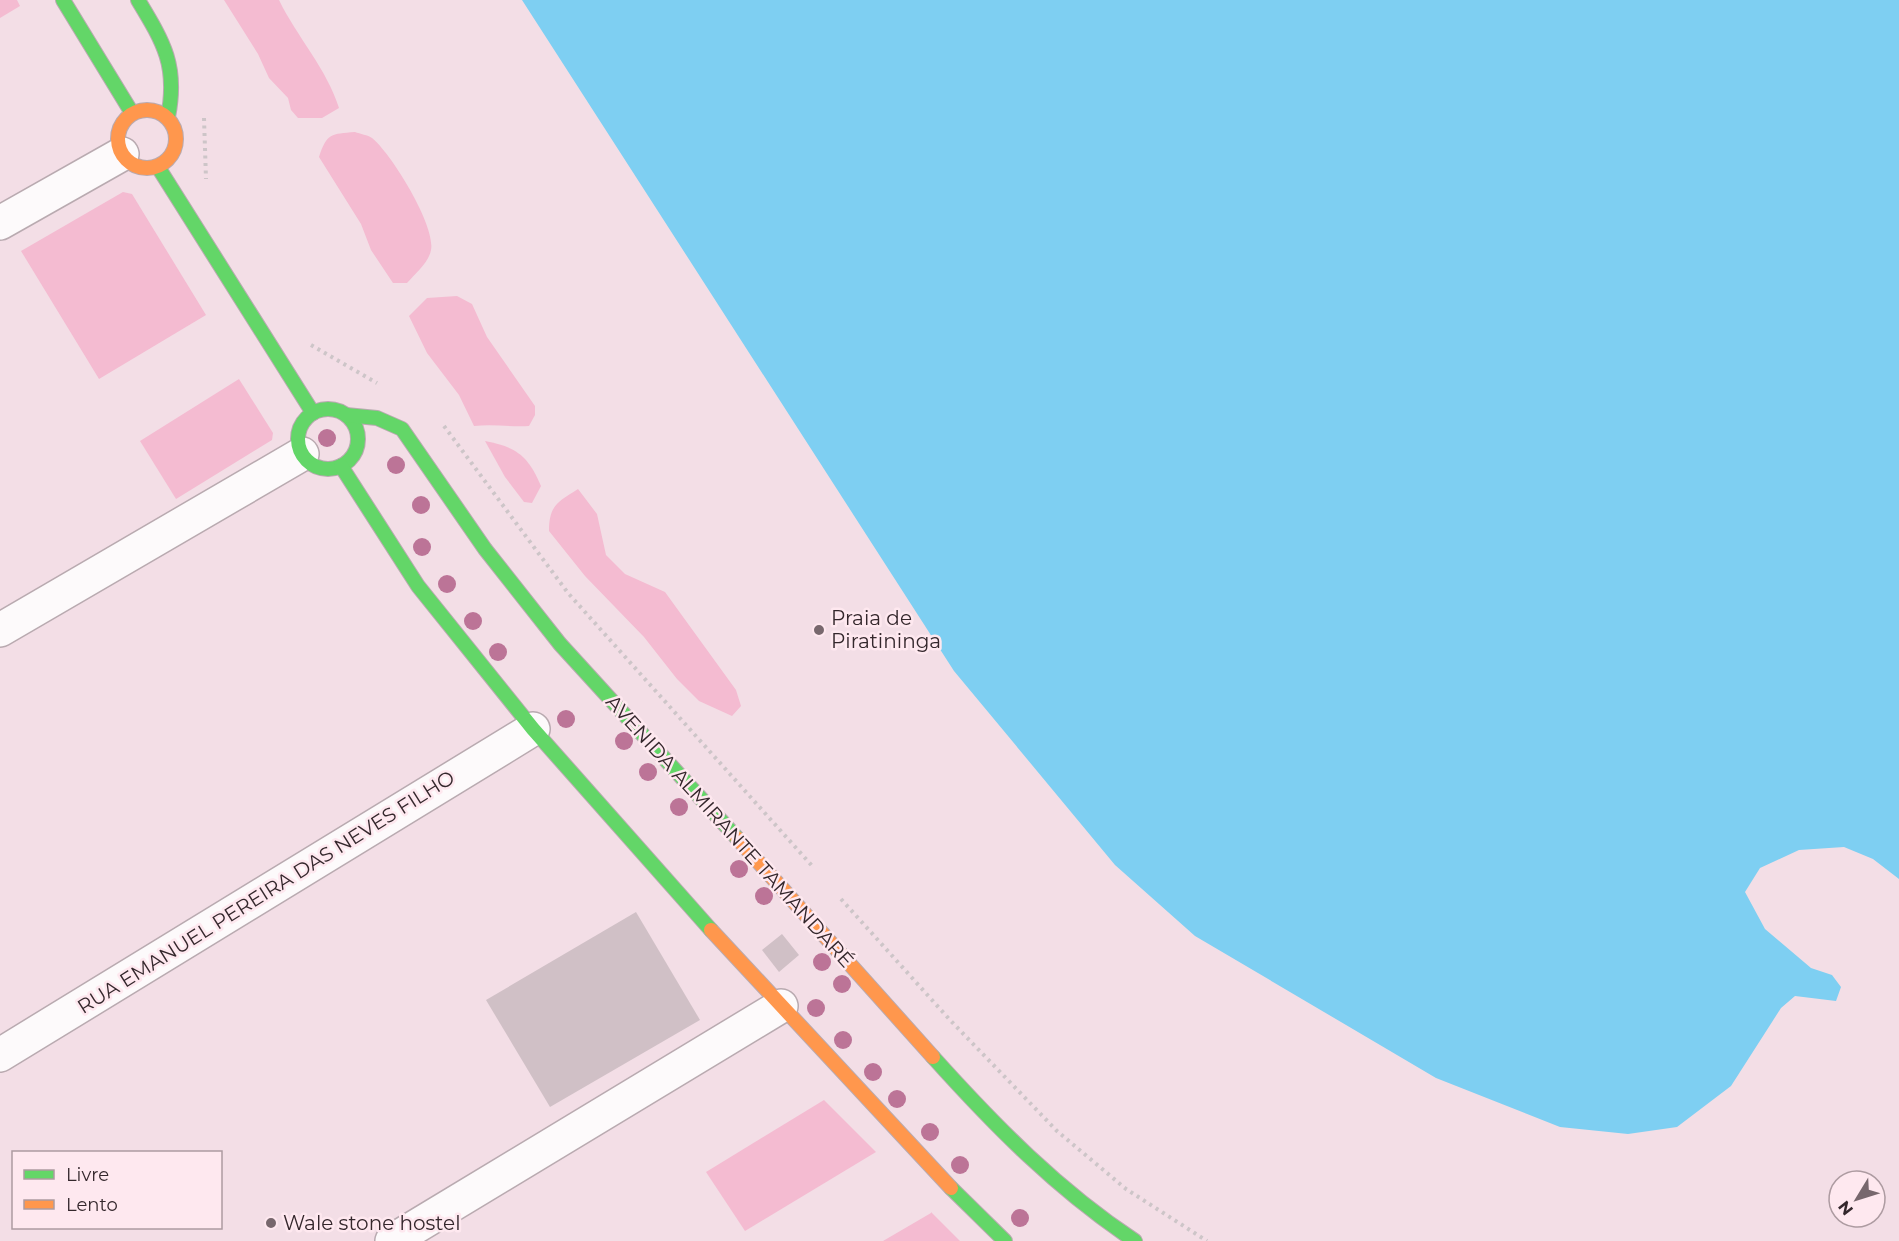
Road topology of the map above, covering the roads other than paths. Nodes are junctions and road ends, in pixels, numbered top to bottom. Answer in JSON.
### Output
{"nodes":[{"id":1,"x":63,"y":0,"type":"edge"},
{"id":2,"x":138,"y":0,"type":"edge"},
{"id":3,"x":132,"y":113,"type":"junction"},
{"id":4,"x":168,"y":117,"type":"junction"},
{"id":5,"x":122,"y":154,"type":"junction"},
{"id":6,"x":158,"y":167,"type":"junction"},
{"id":7,"x":0,"y":223,"type":"edge"},
{"id":8,"x":313,"y":413,"type":"junction"},
{"id":9,"x":346,"y":416,"type":"junction"},
{"id":10,"x":302,"y":454,"type":"junction"},
{"id":11,"x":341,"y":466,"type":"junction"},
{"id":12,"x":0,"y":630,"type":"edge"},
{"id":13,"x":532,"y":729,"type":"junction"},
{"id":14,"x":781,"y":1006,"type":"junction"},
{"id":15,"x":0,"y":1055,"type":"edge"},
{"id":16,"x":392,"y":1241,"type":"edge"},
{"id":17,"x":1005,"y":1241,"type":"edge"},
{"id":18,"x":1135,"y":1241,"type":"edge"}],
"edges":[{"from":1,"to":3,"type":"street"},
{"from":2,"to":4,"type":"street"},
{"from":3,"to":4,"type":"street"},
{"from":3,"to":5,"type":"street"},
{"from":4,"to":6,"type":"street"},
{"from":5,"to":6,"type":"street"},
{"from":5,"to":7,"type":"street"},
{"from":6,"to":8,"type":"street"},
{"from":8,"to":9,"type":"street"},
{"from":8,"to":10,"type":"street"},
{"from":9,"to":11,"type":"street"},
{"from":9,"to":18,"type":"street","name":"AVENIDA ALMIRANTE TAMANDARÉ"},
{"from":10,"to":11,"type":"street"},
{"from":10,"to":12,"type":"street"},
{"from":11,"to":13,"type":"street"},
{"from":13,"to":14,"type":"street"},
{"from":13,"to":15,"type":"street","name":"RUA EMANUEL PEREIRA DAS NEVES FILHO"},
{"from":14,"to":16,"type":"street"},
{"from":14,"to":17,"type":"street"}]}
